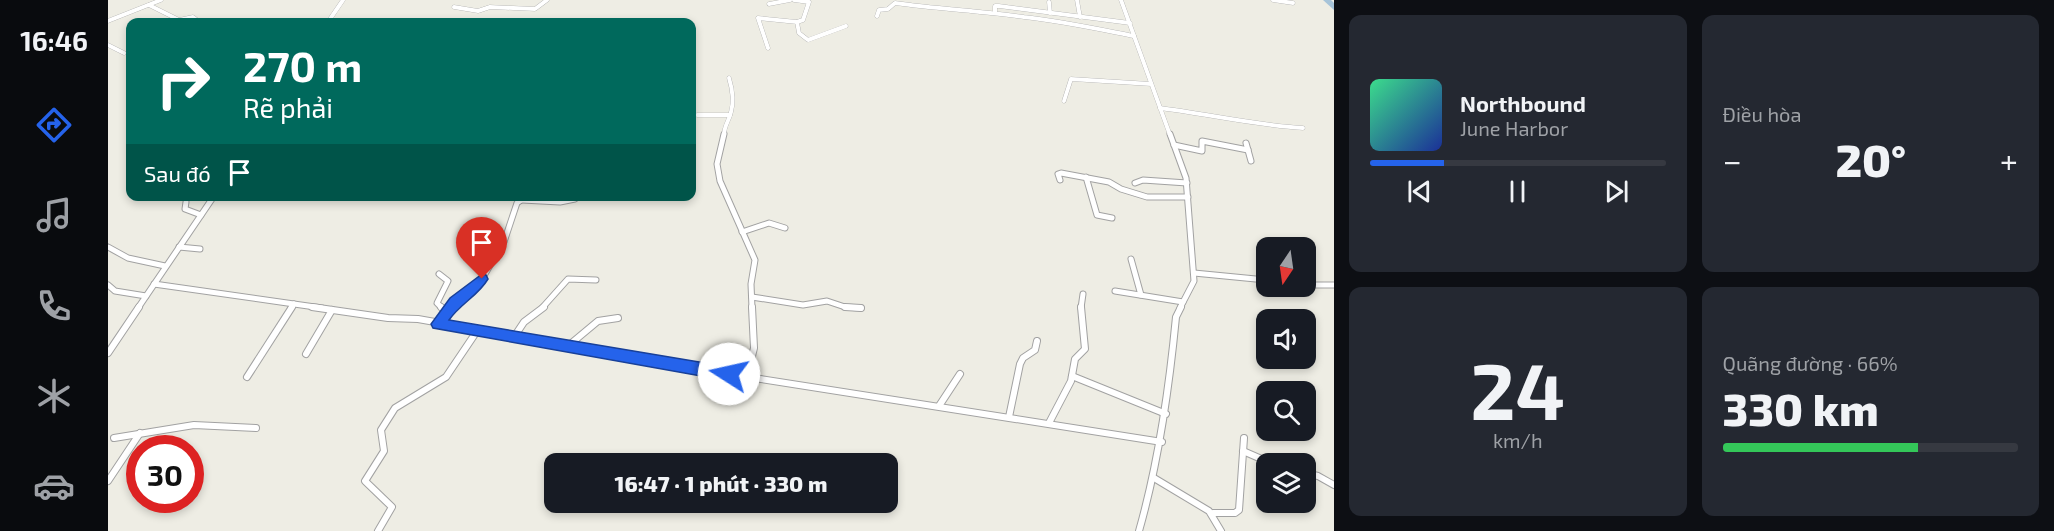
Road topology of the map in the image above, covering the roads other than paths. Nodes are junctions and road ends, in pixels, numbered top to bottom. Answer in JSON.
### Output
{"nodes":[{"id":1,"x":161,"y":0,"type":"edge"},
{"id":2,"x":343,"y":0,"type":"edge"},
{"id":3,"x":547,"y":0,"type":"edge"},
{"id":4,"x":792,"y":0,"type":"edge"},
{"id":5,"x":1011,"y":0,"type":"edge"},
{"id":6,"x":1077,"y":0,"type":"edge"},
{"id":7,"x":1121,"y":0,"type":"edge"},
{"id":8,"x":1273,"y":0,"type":"edge"},
{"id":9,"x":1049,"y":2,"type":"dead end"},
{"id":10,"x":1293,"y":3,"type":"dead end"},
{"id":11,"x":769,"y":4,"type":"dead end"},
{"id":12,"x":149,"y":5,"type":"junction"},
{"id":13,"x":454,"y":6,"type":"dead end"},
{"id":14,"x":1013,"y":8,"type":"junction"},
{"id":15,"x":995,"y":13,"type":"junction"},
{"id":16,"x":1050,"y":13,"type":"junction"},
{"id":17,"x":877,"y":16,"type":"dead end"},
{"id":18,"x":1080,"y":17,"type":"junction"},
{"id":19,"x":175,"y":18,"type":"edge"},
{"id":20,"x":331,"y":18,"type":"edge"},
{"id":21,"x":108,"y":19,"type":"edge"},
{"id":22,"x":796,"y":22,"type":"junction"},
{"id":23,"x":1130,"y":23,"type":"junction"},
{"id":24,"x":846,"y":26,"type":"dead end"},
{"id":25,"x":1134,"y":36,"type":"junction"},
{"id":26,"x":108,"y":45,"type":"edge"},
{"id":27,"x":768,"y":48,"type":"dead end"},
{"id":28,"x":124,"y":53,"type":"dead end"},
{"id":29,"x":729,"y":78,"type":"dead end"},
{"id":30,"x":1151,"y":84,"type":"junction"},
{"id":31,"x":1064,"y":101,"type":"dead end"},
{"id":32,"x":1160,"y":108,"type":"junction"},
{"id":33,"x":726,"y":114,"type":"junction"},
{"id":34,"x":698,"y":115,"type":"dead end"},
{"id":35,"x":1303,"y":128,"type":"dead end"},
{"id":36,"x":1246,"y":143,"type":"dead end"},
{"id":37,"x":1174,"y":145,"type":"junction"},
{"id":38,"x":1248,"y":150,"type":"junction"},
{"id":39,"x":1251,"y":161,"type":"dead end"},
{"id":40,"x":1086,"y":177,"type":"junction"},
{"id":41,"x":1060,"y":180,"type":"dead end"},
{"id":42,"x":1135,"y":183,"type":"dead end"},
{"id":43,"x":1187,"y":183,"type":"junction"},
{"id":44,"x":1188,"y":197,"type":"junction"},
{"id":45,"x":211,"y":201,"type":"edge"},
{"id":46,"x":521,"y":201,"type":"edge"},
{"id":47,"x":186,"y":202,"type":"dead end"},
{"id":48,"x":201,"y":215,"type":"junction"},
{"id":49,"x":1112,"y":218,"type":"dead end"},
{"id":50,"x":785,"y":228,"type":"dead end"},
{"id":51,"x":742,"y":232,"type":"junction"},
{"id":52,"x":108,"y":247,"type":"edge"},
{"id":53,"x":179,"y":247,"type":"junction"},
{"id":54,"x":200,"y":249,"type":"dead end"},
{"id":55,"x":1131,"y":259,"type":"dead end"},
{"id":56,"x":165,"y":266,"type":"junction"},
{"id":57,"x":1194,"y":273,"type":"junction"},
{"id":58,"x":438,"y":274,"type":"dead end"},
{"id":59,"x":596,"y":280,"type":"dead end"},
{"id":60,"x":1256,"y":280,"type":"edge"},
{"id":61,"x":154,"y":284,"type":"junction"},
{"id":62,"x":108,"y":285,"type":"edge"},
{"id":63,"x":1316,"y":285,"type":"edge"},
{"id":64,"x":1334,"y":285,"type":"edge"},
{"id":65,"x":1115,"y":291,"type":"dead end"},
{"id":66,"x":1083,"y":294,"type":"dead end"},
{"id":67,"x":1141,"y":295,"type":"junction"},
{"id":68,"x":146,"y":296,"type":"junction"},
{"id":69,"x":752,"y":297,"type":"junction"},
{"id":70,"x":1182,"y":302,"type":"junction"},
{"id":71,"x":294,"y":304,"type":"junction"},
{"id":72,"x":861,"y":308,"type":"dead end"},
{"id":73,"x":332,"y":310,"type":"junction"},
{"id":74,"x":446,"y":314,"type":"junction"},
{"id":75,"x":618,"y":318,"type":"dead end"},
{"id":76,"x":439,"y":324,"type":"junction"},
{"id":77,"x":477,"y":331,"type":"junction"},
{"id":78,"x":514,"y":337,"type":"junction"},
{"id":79,"x":1037,"y":341,"type":"dead end"},
{"id":80,"x":568,"y":346,"type":"junction"},
{"id":81,"x":108,"y":353,"type":"edge"},
{"id":82,"x":306,"y":354,"type":"dead end"},
{"id":83,"x":960,"y":375,"type":"dead end"},
{"id":84,"x":747,"y":376,"type":"junction"},
{"id":85,"x":1072,"y":376,"type":"junction"},
{"id":86,"x":247,"y":377,"type":"dead end"},
{"id":87,"x":939,"y":406,"type":"junction"},
{"id":88,"x":1167,"y":414,"type":"junction"},
{"id":89,"x":1009,"y":417,"type":"junction"},
{"id":90,"x":1049,"y":423,"type":"junction"},
{"id":91,"x":256,"y":429,"type":"dead end"},
{"id":92,"x":140,"y":432,"type":"junction"},
{"id":93,"x":114,"y":438,"type":"dead end"},
{"id":94,"x":1245,"y":438,"type":"dead end"},
{"id":95,"x":1162,"y":442,"type":"junction"},
{"id":96,"x":1243,"y":451,"type":"junction"},
{"id":97,"x":1256,"y":457,"type":"edge"},
{"id":98,"x":1316,"y":476,"type":"edge"},
{"id":99,"x":1154,"y":478,"type":"junction"},
{"id":100,"x":108,"y":481,"type":"edge"},
{"id":101,"x":1334,"y":485,"type":"edge"},
{"id":102,"x":1213,"y":513,"type":"junction"},
{"id":103,"x":378,"y":531,"type":"edge"},
{"id":104,"x":1139,"y":531,"type":"edge"},
{"id":105,"x":1221,"y":531,"type":"edge"}],
"edges":[{"from":1,"to":12,"type":"street"},
{"from":2,"to":20,"type":"street"},
{"from":3,"to":13,"type":"street"},
{"from":4,"to":11,"type":"street"},
{"from":4,"to":22,"type":"street"},
{"from":5,"to":14,"type":"street"},
{"from":6,"to":18,"type":"street"},
{"from":7,"to":23,"type":"street"},
{"from":8,"to":10,"type":"street"},
{"from":9,"to":16,"type":"street"},
{"from":12,"to":19,"type":"street"},
{"from":12,"to":21,"type":"street"},
{"from":14,"to":15,"type":"street"},
{"from":14,"to":16,"type":"street"},
{"from":15,"to":17,"type":"street"},
{"from":15,"to":25,"type":"street"},
{"from":16,"to":18,"type":"street"},
{"from":18,"to":23,"type":"street"},
{"from":22,"to":24,"type":"street"},
{"from":22,"to":27,"type":"street"},
{"from":23,"to":25,"type":"street"},
{"from":25,"to":30,"type":"street"},
{"from":26,"to":28,"type":"street"},
{"from":29,"to":33,"type":"street"},
{"from":30,"to":31,"type":"street"},
{"from":30,"to":32,"type":"street"},
{"from":32,"to":35,"type":"street"},
{"from":32,"to":37,"type":"street"},
{"from":33,"to":34,"type":"street"},
{"from":33,"to":51,"type":"street"},
{"from":36,"to":38,"type":"street"},
{"from":37,"to":38,"type":"street"},
{"from":37,"to":43,"type":"street"},
{"from":38,"to":39,"type":"street"},
{"from":40,"to":41,"type":"street"},
{"from":40,"to":44,"type":"street"},
{"from":40,"to":49,"type":"street"},
{"from":42,"to":43,"type":"street"},
{"from":43,"to":44,"type":"street"},
{"from":44,"to":57,"type":"street"},
{"from":45,"to":48,"type":"street"},
{"from":46,"to":74,"type":"street"},
{"from":47,"to":48,"type":"street"},
{"from":48,"to":53,"type":"street"},
{"from":50,"to":51,"type":"street"},
{"from":51,"to":69,"type":"street"},
{"from":52,"to":56,"type":"street"},
{"from":53,"to":54,"type":"street"},
{"from":53,"to":56,"type":"street"},
{"from":55,"to":67,"type":"street"},
{"from":56,"to":61,"type":"street"},
{"from":57,"to":60,"type":"street"},
{"from":57,"to":70,"type":"street"},
{"from":58,"to":74,"type":"street"},
{"from":59,"to":78,"type":"street"},
{"from":61,"to":68,"type":"street"},
{"from":61,"to":71,"type":"street"},
{"from":62,"to":68,"type":"street"},
{"from":63,"to":64,"type":"street"},
{"from":65,"to":67,"type":"street"},
{"from":66,"to":85,"type":"street"},
{"from":67,"to":70,"type":"street"},
{"from":68,"to":81,"type":"street"},
{"from":69,"to":72,"type":"street"},
{"from":69,"to":84,"type":"street"},
{"from":70,"to":88,"type":"street"},
{"from":71,"to":73,"type":"street"},
{"from":71,"to":86,"type":"street"},
{"from":73,"to":76,"type":"street"},
{"from":73,"to":82,"type":"street"},
{"from":74,"to":76,"type":"street"},
{"from":75,"to":80,"type":"street"},
{"from":76,"to":77,"type":"street"},
{"from":77,"to":78,"type":"street"},
{"from":77,"to":103,"type":"street"},
{"from":78,"to":80,"type":"street"},
{"from":79,"to":89,"type":"street"},
{"from":80,"to":84,"type":"street"},
{"from":83,"to":87,"type":"street"},
{"from":84,"to":87,"type":"street"},
{"from":85,"to":88,"type":"street"},
{"from":85,"to":90,"type":"street"},
{"from":87,"to":89,"type":"street"},
{"from":88,"to":95,"type":"street"},
{"from":89,"to":90,"type":"street"},
{"from":90,"to":95,"type":"street"},
{"from":91,"to":92,"type":"street"},
{"from":92,"to":93,"type":"street"},
{"from":92,"to":100,"type":"street"},
{"from":94,"to":96,"type":"street"},
{"from":95,"to":99,"type":"street"},
{"from":96,"to":97,"type":"street"},
{"from":96,"to":102,"type":"street"},
{"from":98,"to":101,"type":"street"},
{"from":99,"to":102,"type":"street"},
{"from":99,"to":104,"type":"street"},
{"from":102,"to":105,"type":"street"}]}
